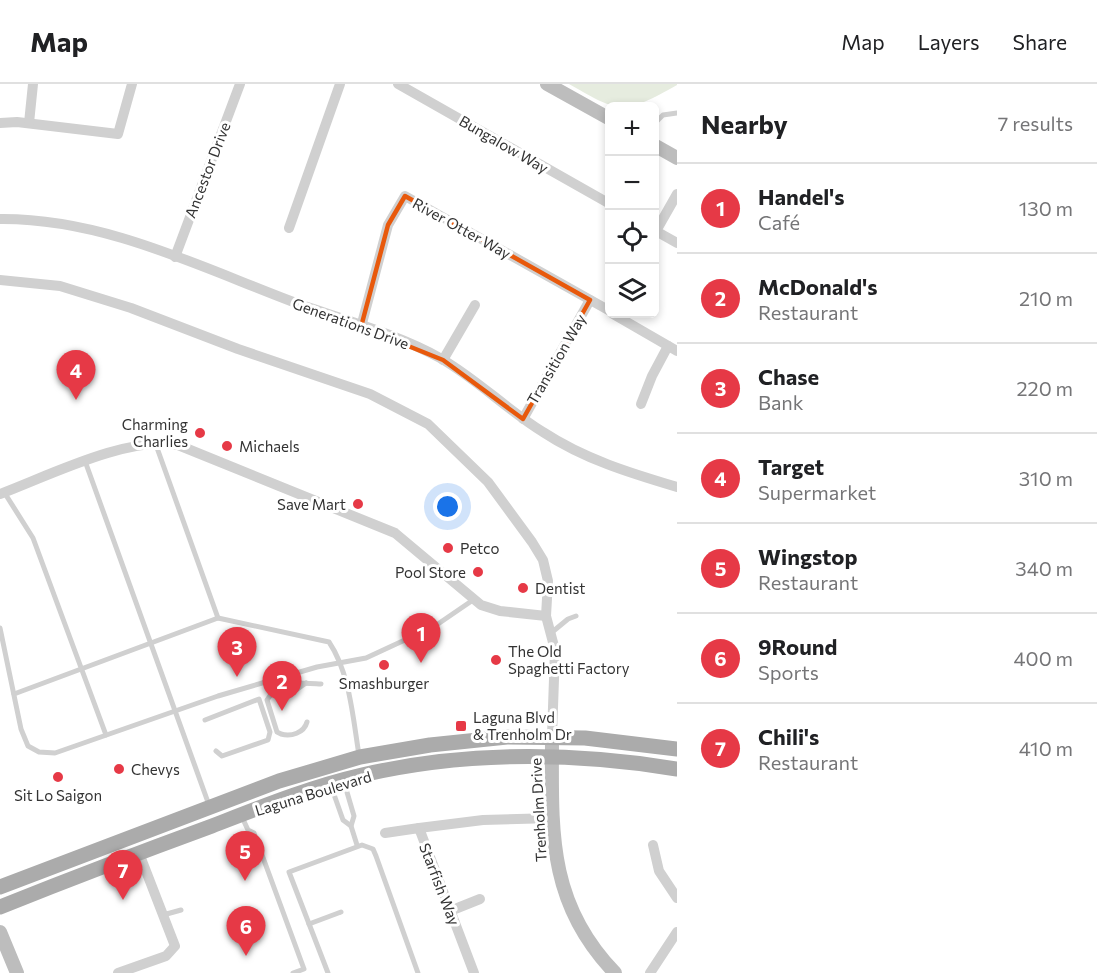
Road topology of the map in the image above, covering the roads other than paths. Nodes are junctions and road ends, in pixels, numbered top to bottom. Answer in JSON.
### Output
{"nodes":[{"id":1,"x":33,"y":84,"type":"edge"},
{"id":2,"x":132,"y":84,"type":"edge"},
{"id":3,"x":240,"y":84,"type":"edge"},
{"id":4,"x":340,"y":84,"type":"edge"},
{"id":5,"x":398,"y":84,"type":"edge"},
{"id":6,"x":548,"y":84,"type":"edge"},
{"id":7,"x":677,"y":112,"type":"edge"},
{"id":8,"x":605,"y":117,"type":"edge"},
{"id":9,"x":659,"y":119,"type":"edge"},
{"id":10,"x":0,"y":123,"type":"edge"},
{"id":11,"x":29,"y":123,"type":"junction"},
{"id":12,"x":659,"y":148,"type":"edge"},
{"id":13,"x":677,"y":158,"type":"edge"},
{"id":14,"x":677,"y":194,"type":"edge"},
{"id":15,"x":605,"y":202,"type":"edge"},
{"id":16,"x":0,"y":219,"type":"edge"},
{"id":17,"x":659,"y":223,"type":"edge"},
{"id":18,"x":289,"y":228,"type":"dead end"},
{"id":19,"x":659,"y":232,"type":"edge"},
{"id":20,"x":677,"y":243,"type":"edge"},
{"id":21,"x":175,"y":257,"type":"junction"},
{"id":22,"x":0,"y":280,"type":"edge"},
{"id":23,"x":590,"y":300,"type":"junction"},
{"id":24,"x":475,"y":305,"type":"dead end"},
{"id":25,"x":605,"y":309,"type":"edge"},
{"id":26,"x":620,"y":318,"type":"edge"},
{"id":27,"x":361,"y":327,"type":"junction"},
{"id":28,"x":673,"y":348,"type":"edge"},
{"id":29,"x":443,"y":360,"type":"junction"},
{"id":30,"x":641,"y":404,"type":"dead end"},
{"id":31,"x":523,"y":419,"type":"junction"},
{"id":32,"x":156,"y":445,"type":"junction"},
{"id":33,"x":85,"y":461,"type":"junction"},
{"id":34,"x":0,"y":481,"type":"edge"},
{"id":35,"x":677,"y":487,"type":"edge"},
{"id":36,"x":2,"y":493,"type":"edge"},
{"id":37,"x":473,"y":600,"type":"junction"},
{"id":38,"x":546,"y":616,"type":"junction"},
{"id":39,"x":576,"y":616,"type":"dead end"},
{"id":40,"x":218,"y":618,"type":"junction"},
{"id":41,"x":0,"y":628,"type":"edge"},
{"id":42,"x":551,"y":633,"type":"junction"},
{"id":43,"x":151,"y":645,"type":"junction"},
{"id":44,"x":339,"y":663,"type":"junction"},
{"id":45,"x":83,"y":669,"type":"junction"},
{"id":46,"x":321,"y":684,"type":"dead end"},
{"id":47,"x":14,"y":694,"type":"junction"},
{"id":48,"x":175,"y":711,"type":"junction"},
{"id":49,"x":205,"y":720,"type":"dead end"},
{"id":50,"x":307,"y":722,"type":"dead end"},
{"id":51,"x":106,"y":735,"type":"junction"},
{"id":52,"x":552,"y":736,"type":"junction"},
{"id":53,"x":677,"y":749,"type":"edge"},
{"id":54,"x":216,"y":751,"type":"dead end"},
{"id":55,"x":360,"y":757,"type":"junction"},
{"id":56,"x":552,"y":757,"type":"junction"},
{"id":57,"x":677,"y":769,"type":"edge"},
{"id":58,"x":337,"y":782,"type":"junction"},
{"id":59,"x":209,"y":807,"type":"junction"},
{"id":60,"x":248,"y":812,"type":"junction"},
{"id":61,"x":554,"y":818,"type":"junction"},
{"id":62,"x":351,"y":826,"type":"junction"},
{"id":63,"x":419,"y":828,"type":"junction"},
{"id":64,"x":385,"y":832,"type":"dead end"},
{"id":65,"x":357,"y":845,"type":"junction"},
{"id":66,"x":653,"y":845,"type":"dead end"},
{"id":67,"x":139,"y":853,"type":"junction"},
{"id":68,"x":0,"y":887,"type":"edge"},
{"id":69,"x":677,"y":898,"type":"edge"},
{"id":70,"x":480,"y":899,"type":"dead end"},
{"id":71,"x":0,"y":907,"type":"edge"},
{"id":72,"x":181,"y":910,"type":"dead end"},
{"id":73,"x":450,"y":910,"type":"junction"},
{"id":74,"x":341,"y":912,"type":"dead end"},
{"id":75,"x":163,"y":915,"type":"junction"},
{"id":76,"x":309,"y":924,"type":"junction"},
{"id":77,"x":0,"y":932,"type":"edge"},
{"id":78,"x":677,"y":932,"type":"edge"},
{"id":79,"x":17,"y":973,"type":"edge"},
{"id":80,"x":118,"y":973,"type":"edge"},
{"id":81,"x":292,"y":973,"type":"edge"},
{"id":82,"x":328,"y":973,"type":"edge"},
{"id":83,"x":417,"y":973,"type":"edge"},
{"id":84,"x":474,"y":973,"type":"edge"},
{"id":85,"x":615,"y":973,"type":"edge"},
{"id":86,"x":650,"y":973,"type":"edge"}],
"edges":[{"from":1,"to":11,"type":"street"},
{"from":2,"to":11,"type":"street"},
{"from":3,"to":21,"type":"street","name":"Ancestor Drive"},
{"from":4,"to":18,"type":"street"},
{"from":5,"to":15,"type":"street","name":"Bungalow Way"},
{"from":6,"to":8,"type":"street"},
{"from":7,"to":9,"type":"lane"},
{"from":10,"to":11,"type":"street"},
{"from":12,"to":13,"type":"street"},
{"from":14,"to":17,"type":"street"},
{"from":16,"to":21,"type":"street","name":"Generations Drive"},
{"from":19,"to":20,"type":"street"},
{"from":21,"to":27,"type":"street","name":"Generations Drive"},
{"from":22,"to":38,"type":"street"},
{"from":23,"to":25,"type":"street","name":"River Otter Way"},
{"from":23,"to":27,"type":"street","name":"River Otter Way"},
{"from":23,"to":31,"type":"street","name":"Transition Way"},
{"from":24,"to":29,"type":"street"},
{"from":26,"to":28,"type":"street","name":"River Otter Way"},
{"from":27,"to":29,"type":"street","name":"Generations Drive"},
{"from":28,"to":30,"type":"street"},
{"from":29,"to":31,"type":"street","name":"Generations Drive"},
{"from":31,"to":35,"type":"street","name":"Generations Drive"},
{"from":32,"to":33,"type":"street"},
{"from":32,"to":37,"type":"street"},
{"from":32,"to":40,"type":"lane"},
{"from":33,"to":36,"type":"street"},
{"from":33,"to":43,"type":"lane"},
{"from":34,"to":36,"type":"street"},
{"from":36,"to":45,"type":"lane"},
{"from":37,"to":38,"type":"street"},
{"from":37,"to":44,"type":"lane"},
{"from":38,"to":42,"type":"street"},
{"from":39,"to":42,"type":"lane"},
{"from":40,"to":43,"type":"lane"},
{"from":40,"to":44,"type":"lane"},
{"from":41,"to":47,"type":"lane"},
{"from":42,"to":52,"type":"street"},
{"from":43,"to":45,"type":"lane"},
{"from":43,"to":48,"type":"lane"},
{"from":44,"to":48,"type":"lane"},
{"from":44,"to":55,"type":"lane"},
{"from":45,"to":47,"type":"lane"},
{"from":45,"to":51,"type":"lane"},
{"from":46,"to":50,"type":"lane"},
{"from":47,"to":51,"type":"lane"},
{"from":48,"to":51,"type":"lane"},
{"from":48,"to":59,"type":"lane"},
{"from":49,"to":54,"type":"lane"},
{"from":52,"to":53,"type":"main road","name":"Laguna Boulevard"},
{"from":52,"to":55,"type":"main road","name":"Laguna Boulevard"},
{"from":52,"to":56,"type":"street","name":"Trenholm Drive"},
{"from":55,"to":59,"type":"main road","name":"Laguna Boulevard"},
{"from":55,"to":60,"type":"main road"},
{"from":56,"to":57,"type":"main road","name":"Laguna Boulevard"},
{"from":56,"to":58,"type":"main road","name":"Laguna Boulevard"},
{"from":56,"to":61,"type":"street","name":"Trenholm Drive"},
{"from":58,"to":60,"type":"main road","name":"Laguna Boulevard"},
{"from":58,"to":62,"type":"lane"},
{"from":58,"to":62,"type":"lane"},
{"from":59,"to":68,"type":"main road","name":"Laguna Boulevard"},
{"from":60,"to":67,"type":"main road","name":"Laguna Boulevard"},
{"from":60,"to":81,"type":"lane"},
{"from":61,"to":63,"type":"street"},
{"from":61,"to":85,"type":"street","name":"Trenholm Drive"},
{"from":62,"to":65,"type":"lane"},
{"from":63,"to":64,"type":"street","name":"Starfish Way"},
{"from":63,"to":73,"type":"street","name":"Starfish Way"},
{"from":65,"to":76,"type":"lane"},
{"from":65,"to":83,"type":"lane"},
{"from":66,"to":69,"type":"street"},
{"from":67,"to":71,"type":"main road","name":"Laguna Boulevard"},
{"from":67,"to":75,"type":"street"},
{"from":70,"to":73,"type":"street"},
{"from":72,"to":75,"type":"lane"},
{"from":73,"to":84,"type":"street","name":"Starfish Way"},
{"from":74,"to":76,"type":"lane"},
{"from":75,"to":80,"type":"street"},
{"from":76,"to":82,"type":"lane"},
{"from":77,"to":79,"type":"street"},
{"from":78,"to":86,"type":"street"}]}
